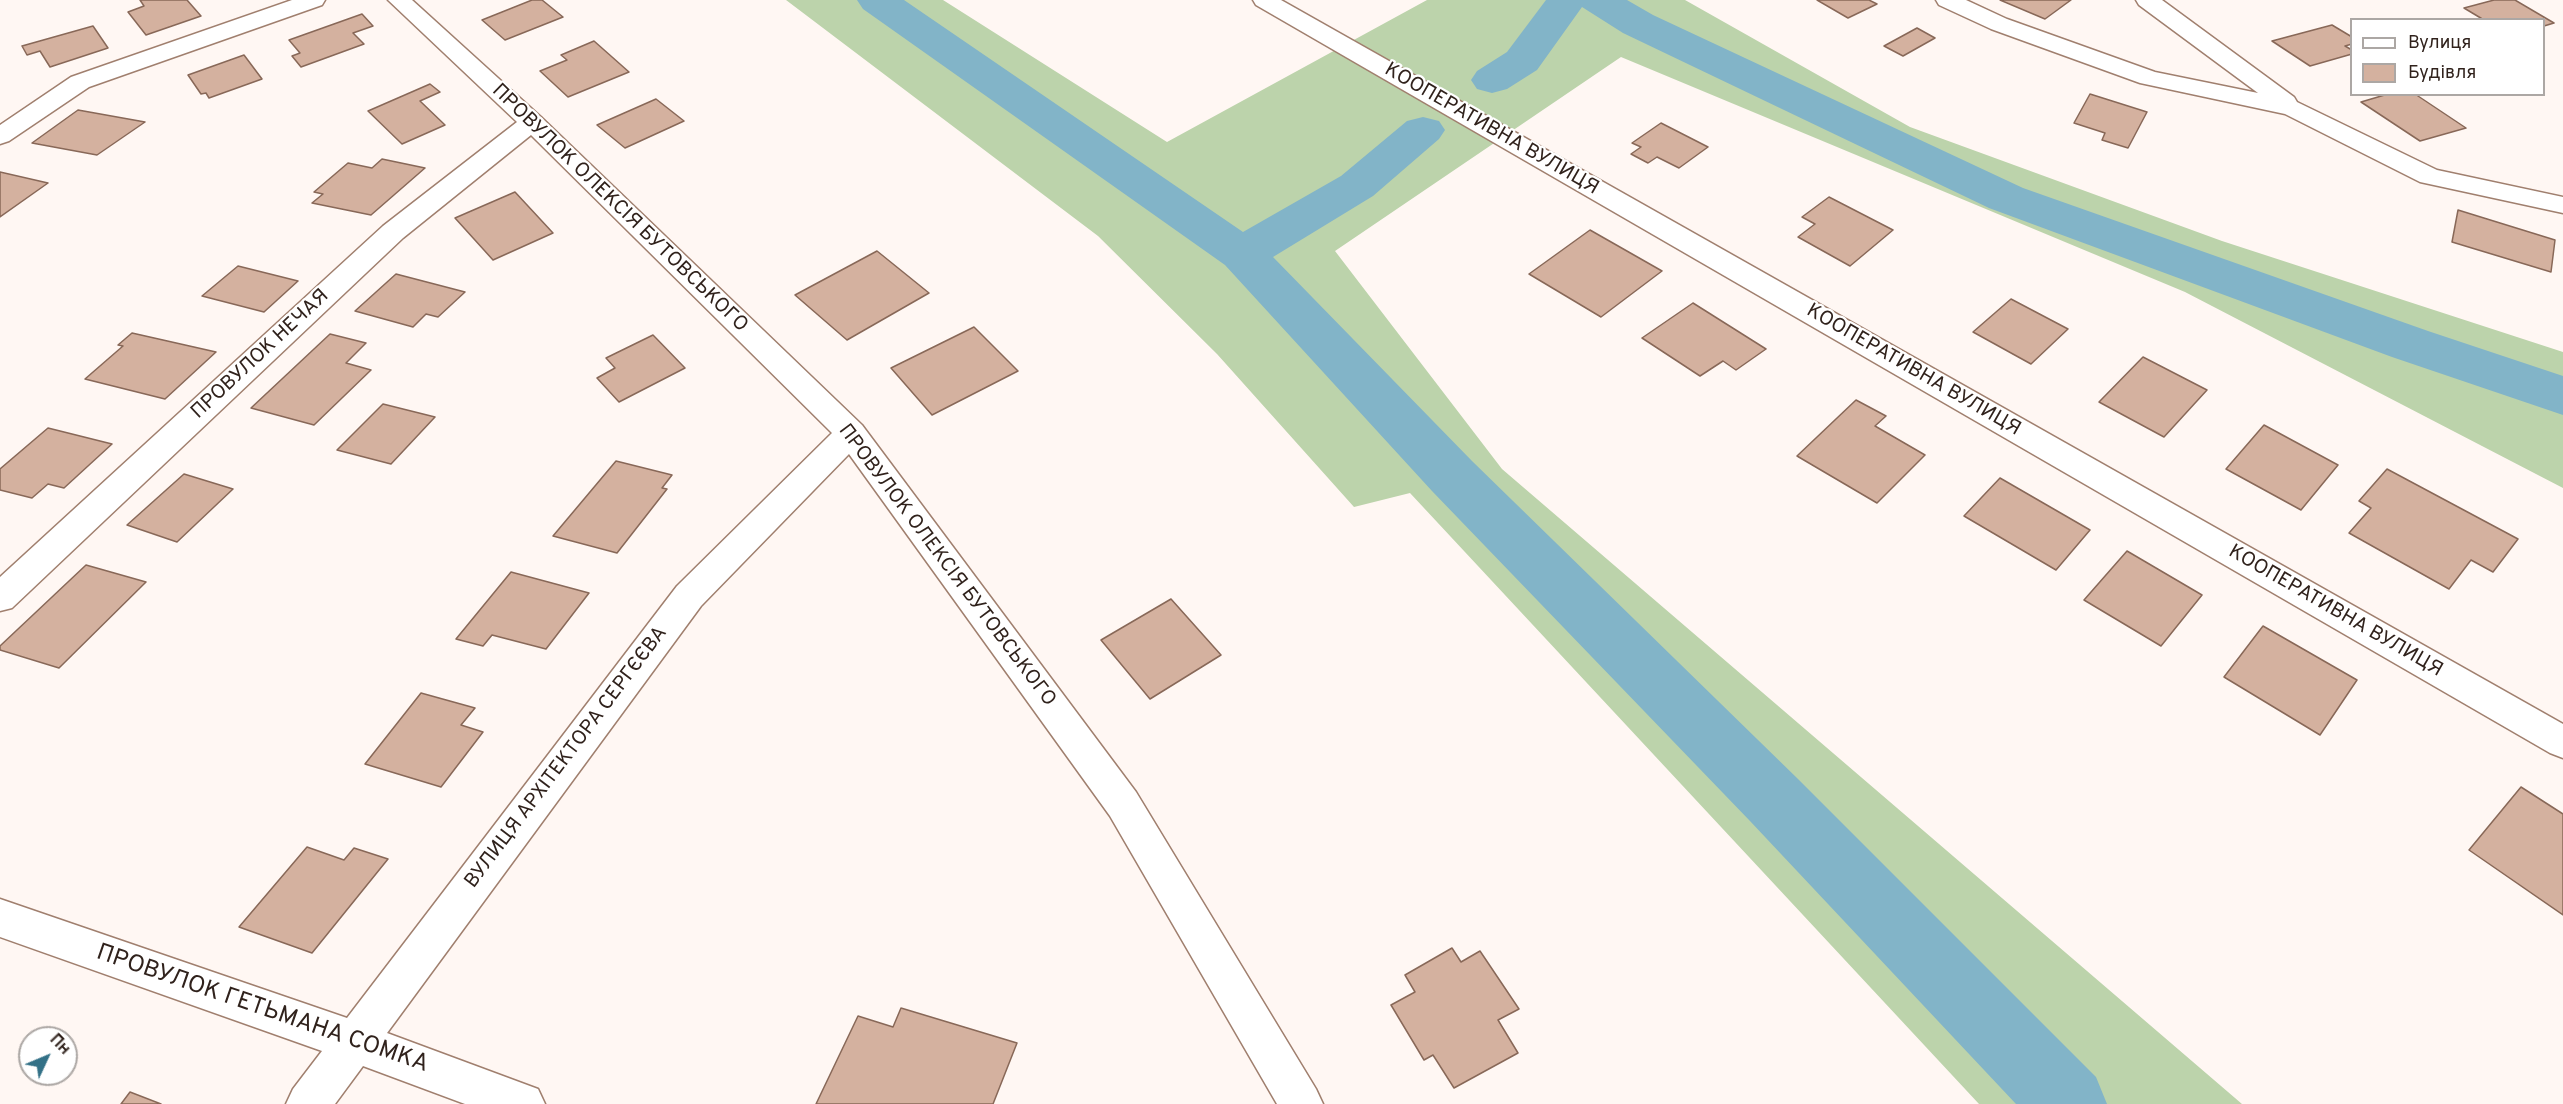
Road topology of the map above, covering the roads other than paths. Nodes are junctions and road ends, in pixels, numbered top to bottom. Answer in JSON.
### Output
{"nodes":[{"id":1,"x":314,"y":0,"type":"edge"},
{"id":2,"x":399,"y":0,"type":"edge"},
{"id":3,"x":1264,"y":0,"type":"edge"},
{"id":4,"x":1947,"y":0,"type":"edge"},
{"id":5,"x":2147,"y":0,"type":"edge"},
{"id":6,"x":2293,"y":108,"type":"junction"},
{"id":7,"x":532,"y":122,"type":"junction"},
{"id":8,"x":0,"y":136,"type":"edge"},
{"id":9,"x":2563,"y":205,"type":"edge"},
{"id":10,"x":851,"y":433,"type":"junction"},
{"id":11,"x":0,"y":598,"type":"edge"},
{"id":12,"x":2563,"y":742,"type":"edge"},
{"id":13,"x":0,"y":918,"type":"edge"},
{"id":14,"x":353,"y":1041,"type":"junction"},
{"id":15,"x":308,"y":1104,"type":"edge"},
{"id":16,"x":523,"y":1104,"type":"edge"},
{"id":17,"x":1301,"y":1104,"type":"edge"}],
"edges":[{"from":1,"to":8,"type":"street"},
{"from":2,"to":7,"type":"street","name":"ПРОВУЛОК ОЛЕКСІЯ БУТОВСЬКОГО"},
{"from":3,"to":12,"type":"street","name":"КООПЕРАТИВНА ВУЛИЦЯ"},
{"from":4,"to":6,"type":"street"},
{"from":5,"to":6,"type":"street"},
{"from":6,"to":9,"type":"street"},
{"from":7,"to":10,"type":"street","name":"ПРОВУЛОК ОЛЕКСІЯ БУТОВСЬКОГО"},
{"from":7,"to":11,"type":"street","name":"ПРОВУЛОК НЕЧАЯ"},
{"from":10,"to":14,"type":"street","name":"ВУЛИЦЯ АРХІТЕКТОРА СЕРГЄЄВА"},
{"from":10,"to":17,"type":"street","name":"ПРОВУЛОК ОЛЕКСІЯ БУТОВСЬКОГО"},
{"from":13,"to":14,"type":"street","name":"ПРОВУЛОК ГЕТЬМАНА СОМКА"},
{"from":14,"to":15,"type":"street","name":"ВУЛИЦЯ АРХІТЕКТОРА СЕРГЄЄВА"},
{"from":14,"to":16,"type":"street","name":"ПРОВУЛОК ГЕТЬМАНА СОМКА"}]}
